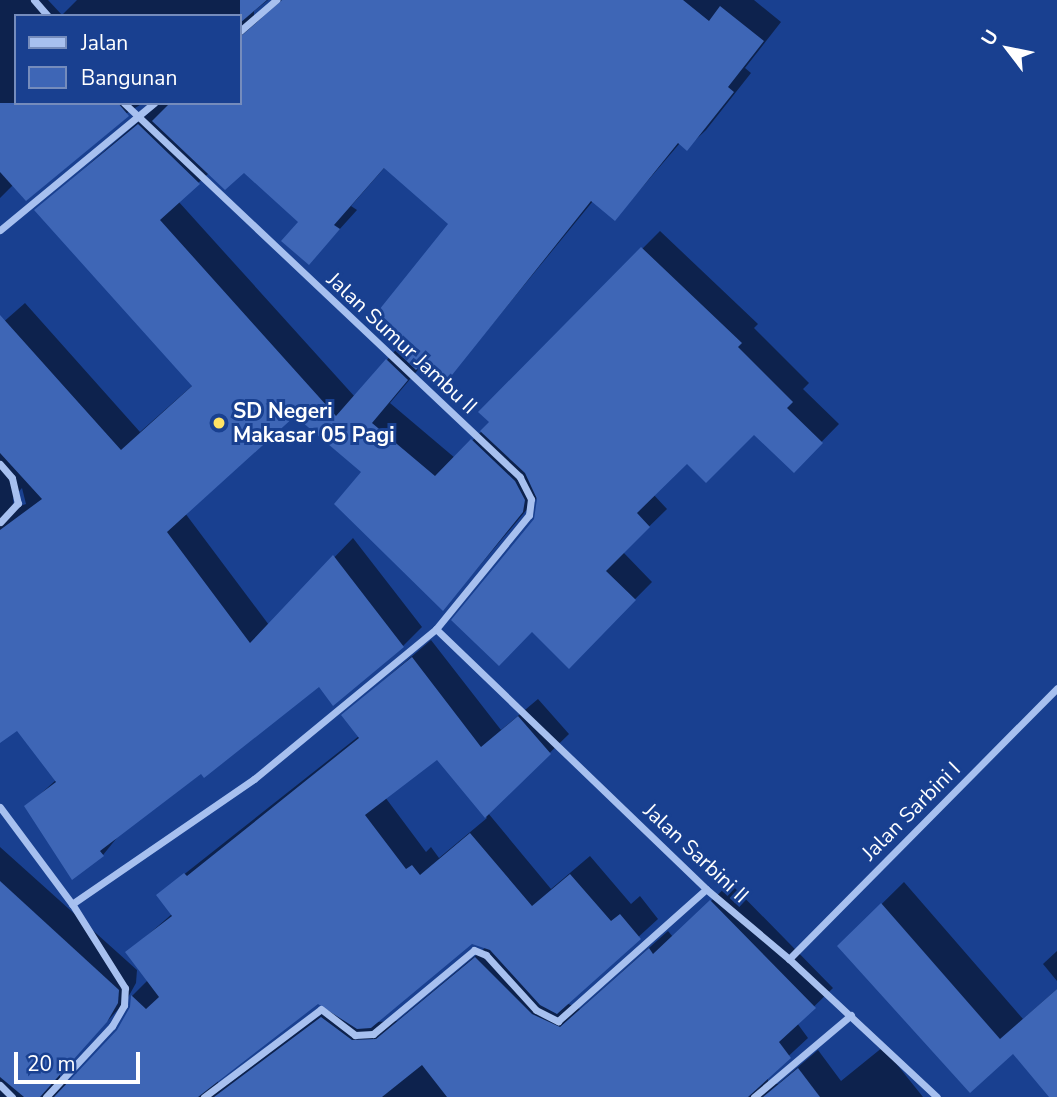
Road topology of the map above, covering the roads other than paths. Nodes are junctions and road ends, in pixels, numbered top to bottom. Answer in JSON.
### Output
{"nodes":[{"id":1,"x":34,"y":0,"type":"edge"},
{"id":2,"x":276,"y":0,"type":"edge"},
{"id":3,"x":46,"y":14,"type":"edge"},
{"id":4,"x":242,"y":29,"type":"edge"},
{"id":5,"x":126,"y":105,"type":"edge"},
{"id":6,"x":152,"y":105,"type":"edge"},
{"id":7,"x":137,"y":118,"type":"junction"},
{"id":8,"x":0,"y":230,"type":"edge"},
{"id":9,"x":0,"y":464,"type":"edge"},
{"id":10,"x":0,"y":522,"type":"edge"},
{"id":11,"x":436,"y":629,"type":"junction"},
{"id":12,"x":1057,"y":688,"type":"edge"},
{"id":13,"x":0,"y":807,"type":"edge"},
{"id":14,"x":706,"y":889,"type":"junction"},
{"id":15,"x":72,"y":904,"type":"junction"},
{"id":16,"x":789,"y":959,"type":"junction"},
{"id":17,"x":851,"y":1015,"type":"junction"},
{"id":18,"x":0,"y":1085,"type":"edge"},
{"id":19,"x":12,"y":1097,"type":"edge"},
{"id":20,"x":46,"y":1097,"type":"edge"},
{"id":21,"x":204,"y":1097,"type":"edge"},
{"id":22,"x":754,"y":1097,"type":"edge"},
{"id":23,"x":937,"y":1097,"type":"edge"}],
"edges":[{"from":1,"to":3,"type":"street"},
{"from":2,"to":4,"type":"street"},
{"from":5,"to":7,"type":"street","name":"Jalan Sumur Jambu II"},
{"from":6,"to":7,"type":"street"},
{"from":7,"to":8,"type":"street"},
{"from":7,"to":11,"type":"street","name":"Jalan Sumur Jambu II"},
{"from":9,"to":10,"type":"street"},
{"from":11,"to":14,"type":"street","name":"Jalan Sarbini II"},
{"from":11,"to":15,"type":"street","name":"Jalan Sumur Jambu II"},
{"from":12,"to":16,"type":"street","name":"Jalan Sarbini I"},
{"from":13,"to":15,"type":"street"},
{"from":14,"to":16,"type":"street","name":"Jalan Sarbini II"},
{"from":14,"to":21,"type":"street"},
{"from":15,"to":20,"type":"street"},
{"from":16,"to":17,"type":"street","name":"Jalan Sarbini II"},
{"from":17,"to":22,"type":"street"},
{"from":17,"to":23,"type":"street","name":"Jalan Sarbini II"},
{"from":18,"to":19,"type":"street"}]}
